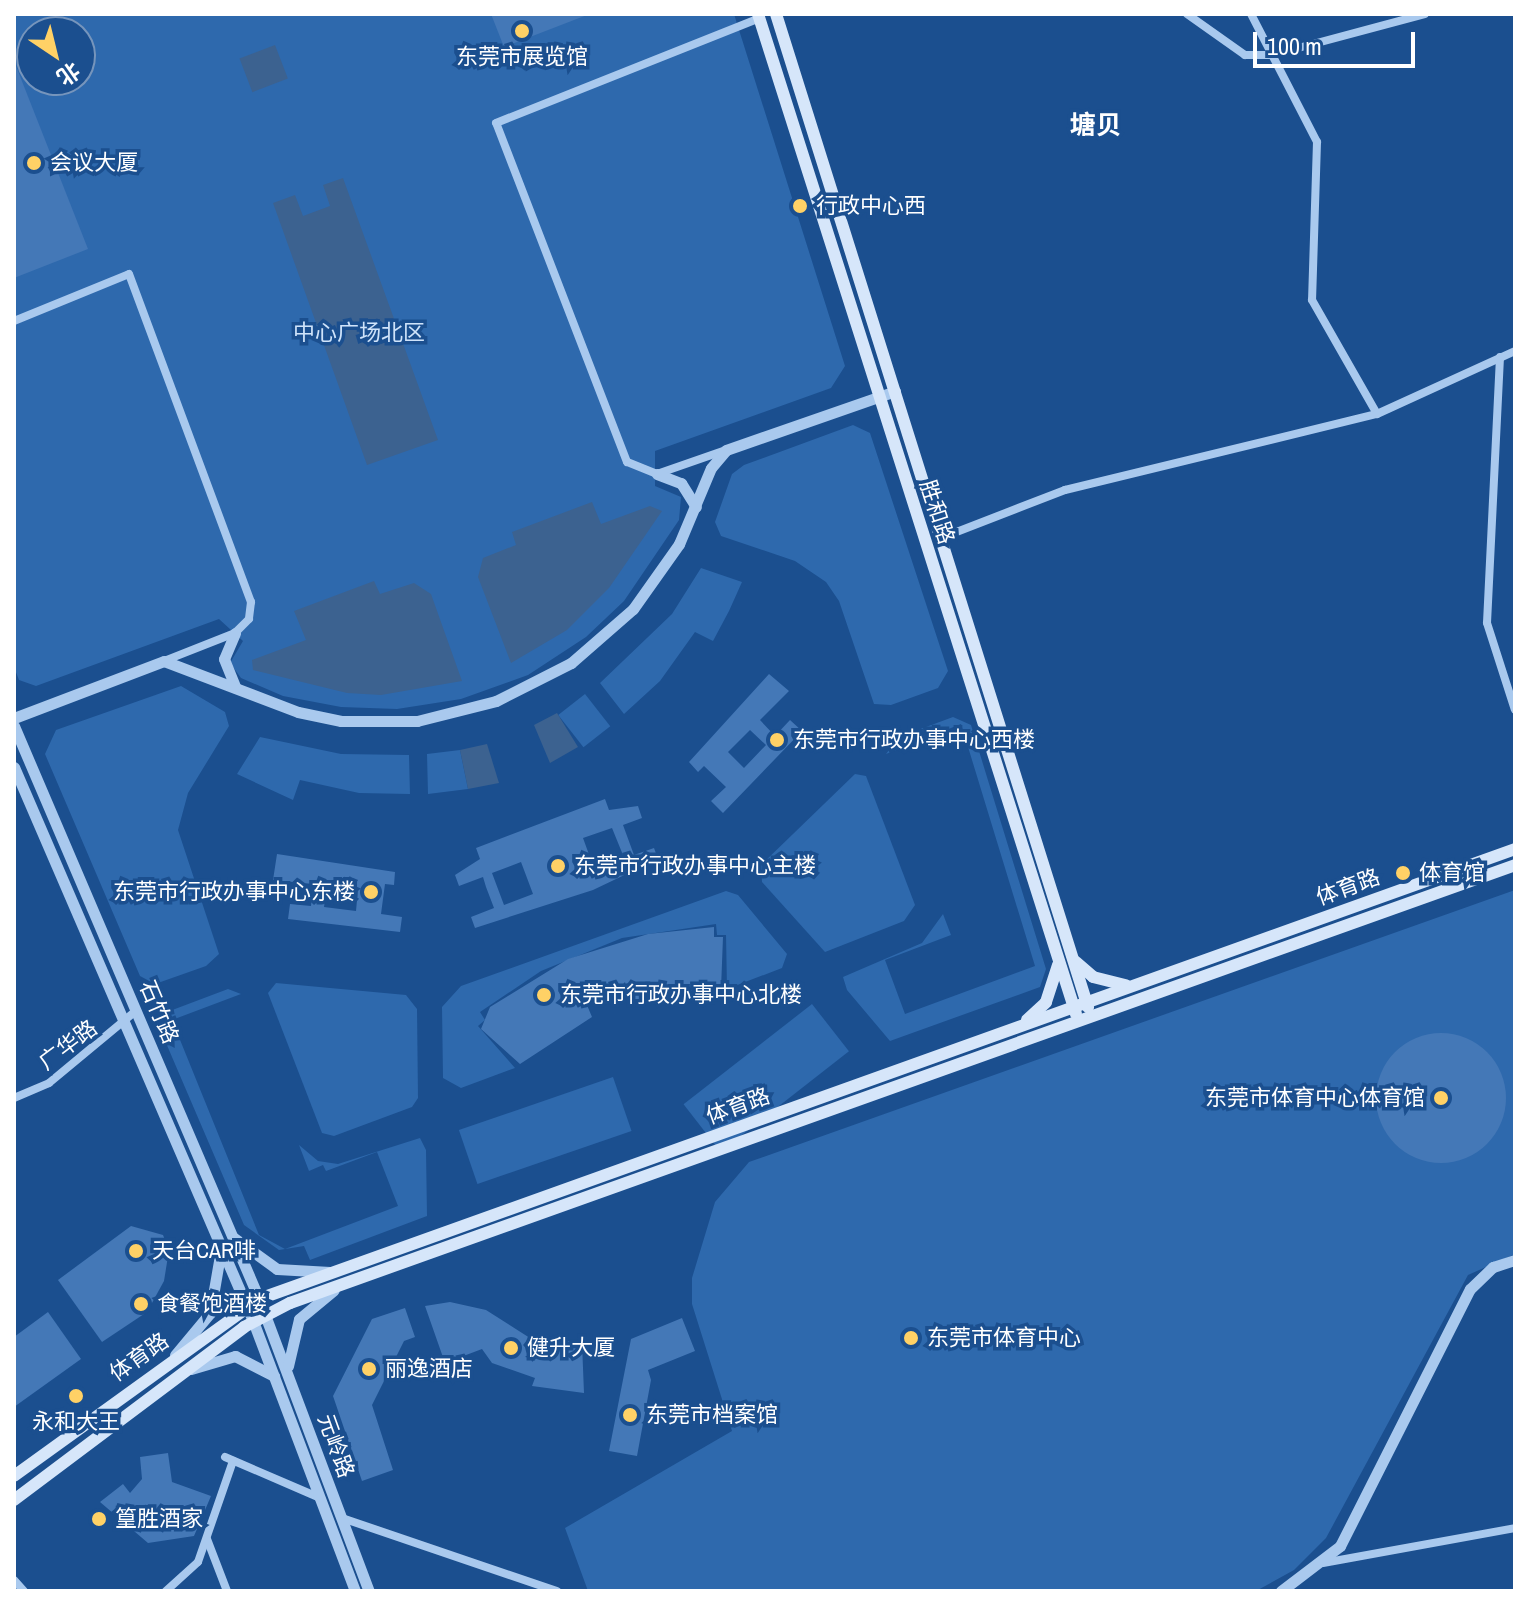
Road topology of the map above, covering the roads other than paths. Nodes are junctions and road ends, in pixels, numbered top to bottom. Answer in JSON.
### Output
{"nodes":[{"id":1,"x":776,"y":14,"type":"edge"},
{"id":2,"x":1187,"y":14,"type":"edge"},
{"id":3,"x":1251,"y":14,"type":"edge"},
{"id":4,"x":1425,"y":14,"type":"edge"},
{"id":5,"x":759,"y":16,"type":"edge"},
{"id":6,"x":1272,"y":55,"type":"junction"},
{"id":7,"x":14,"y":321,"type":"edge"},
{"id":8,"x":1515,"y":351,"type":"edge"},
{"id":9,"x":1500,"y":357,"type":"junction"},
{"id":10,"x":895,"y":391,"type":"junction"},
{"id":11,"x":879,"y":396,"type":"junction"},
{"id":12,"x":1377,"y":414,"type":"junction"},
{"id":13,"x":726,"y":450,"type":"junction"},
{"id":14,"x":657,"y":474,"type":"junction"},
{"id":15,"x":696,"y":507,"type":"junction"},
{"id":16,"x":941,"y":538,"type":"junction"},
{"id":17,"x":235,"y":633,"type":"junction"},
{"id":18,"x":164,"y":661,"type":"junction"},
{"id":19,"x":239,"y":691,"type":"junction"},
{"id":20,"x":1515,"y":710,"type":"edge"},
{"id":21,"x":14,"y":718,"type":"edge"},
{"id":22,"x":14,"y":726,"type":"edge"},
{"id":23,"x":21,"y":748,"type":"edge"},
{"id":24,"x":14,"y":759,"type":"edge"},
{"id":25,"x":14,"y":767,"type":"edge"},
{"id":26,"x":1515,"y":849,"type":"edge"},
{"id":27,"x":1515,"y":865,"type":"edge"},
{"id":28,"x":1074,"y":956,"type":"junction"},
{"id":29,"x":1058,"y":962,"type":"junction"},
{"id":30,"x":1141,"y":983,"type":"junction"},
{"id":31,"x":1086,"y":1002,"type":"junction"},
{"id":32,"x":1073,"y":1007,"type":"junction"},
{"id":33,"x":137,"y":1010,"type":"junction"},
{"id":34,"x":1092,"y":1017,"type":"junction"},
{"id":35,"x":123,"y":1022,"type":"junction"},
{"id":36,"x":1078,"y":1022,"type":"junction"},
{"id":37,"x":1014,"y":1028,"type":"junction"},
{"id":38,"x":14,"y":1098,"type":"edge"},
{"id":39,"x":231,"y":1235,"type":"junction"},
{"id":40,"x":219,"y":1242,"type":"junction"},
{"id":41,"x":1515,"y":1260,"type":"edge"},
{"id":42,"x":335,"y":1272,"type":"junction"},
{"id":43,"x":340,"y":1287,"type":"junction"},
{"id":44,"x":259,"y":1299,"type":"junction"},
{"id":45,"x":247,"y":1308,"type":"junction"},
{"id":46,"x":259,"y":1318,"type":"junction"},
{"id":47,"x":170,"y":1359,"type":"junction"},
{"id":48,"x":180,"y":1374,"type":"junction"},
{"id":49,"x":283,"y":1377,"type":"junction"},
{"id":50,"x":14,"y":1476,"type":"edge"},
{"id":51,"x":321,"y":1499,"type":"junction"},
{"id":52,"x":14,"y":1500,"type":"edge"},
{"id":53,"x":342,"y":1518,"type":"junction"},
{"id":54,"x":1515,"y":1528,"type":"edge"},
{"id":55,"x":206,"y":1538,"type":"junction"},
{"id":56,"x":1323,"y":1563,"type":"junction"},
{"id":57,"x":14,"y":1580,"type":"edge"},
{"id":58,"x":24,"y":1591,"type":"edge"},
{"id":59,"x":166,"y":1591,"type":"edge"},
{"id":60,"x":227,"y":1591,"type":"edge"},
{"id":61,"x":355,"y":1591,"type":"edge"},
{"id":62,"x":369,"y":1591,"type":"edge"},
{"id":63,"x":557,"y":1591,"type":"edge"},
{"id":64,"x":1281,"y":1591,"type":"edge"}],
"edges":[{"from":1,"to":10,"type":"main road","name":"胜和路"},
{"from":2,"to":6,"type":"street"},
{"from":3,"to":6,"type":"street"},
{"from":4,"to":6,"type":"street"},
{"from":5,"to":11,"type":"main road","name":"胜和路"},
{"from":5,"to":14,"type":"street"},
{"from":6,"to":12,"type":"street"},
{"from":7,"to":17,"type":"street"},
{"from":8,"to":9,"type":"street"},
{"from":9,"to":12,"type":"street"},
{"from":9,"to":20,"type":"street"},
{"from":10,"to":11,"type":"street"},
{"from":10,"to":16,"type":"main road","name":"胜和路"},
{"from":11,"to":13,"type":"street"},
{"from":11,"to":29,"type":"main road","name":"胜和路"},
{"from":12,"to":16,"type":"street"},
{"from":13,"to":14,"type":"street"},
{"from":13,"to":15,"type":"street"},
{"from":14,"to":15,"type":"street"},
{"from":15,"to":19,"type":"street"},
{"from":16,"to":28,"type":"main road","name":"胜和路"},
{"from":17,"to":18,"type":"street"},
{"from":17,"to":19,"type":"street"},
{"from":18,"to":19,"type":"street"},
{"from":18,"to":21,"type":"street"},
{"from":22,"to":23,"type":"street","name":"石竹路"},
{"from":23,"to":24,"type":"street"},
{"from":23,"to":33,"type":"street","name":"石竹路"},
{"from":25,"to":35,"type":"street","name":"石竹路"},
{"from":26,"to":30,"type":"main road","name":"体育路"},
{"from":27,"to":34,"type":"main road","name":"体育路"},
{"from":28,"to":30,"type":"main road"},
{"from":28,"to":31,"type":"main road","name":"胜和路"},
{"from":29,"to":32,"type":"main road","name":"胜和路"},
{"from":29,"to":37,"type":"main road"},
{"from":30,"to":31,"type":"main road","name":"体育路"},
{"from":31,"to":32,"type":"main road","name":"体育路"},
{"from":31,"to":34,"type":"main road","name":"胜和路"},
{"from":32,"to":36,"type":"main road","name":"胜和路"},
{"from":32,"to":37,"type":"main road","name":"体育路"},
{"from":33,"to":35,"type":"street","name":"广华路"},
{"from":33,"to":39,"type":"street","name":"石竹路"},
{"from":34,"to":36,"type":"main road","name":"体育路"},
{"from":35,"to":38,"type":"street","name":"广华路"},
{"from":35,"to":40,"type":"street","name":"石竹路"},
{"from":36,"to":43,"type":"main road","name":"体育路"},
{"from":37,"to":42,"type":"main road","name":"体育路"},
{"from":39,"to":42,"type":"street"},
{"from":39,"to":44,"type":"street","name":"石竹路"},
{"from":40,"to":45,"type":"street","name":"石竹路"},
{"from":40,"to":47,"type":"street"},
{"from":41,"to":56,"type":"street"},
{"from":42,"to":44,"type":"main road","name":"体育路"},
{"from":43,"to":46,"type":"main road","name":"体育路"},
{"from":43,"to":49,"type":"street"},
{"from":44,"to":45,"type":"main road","name":"体育路"},
{"from":44,"to":46,"type":"street","name":"石竹路"},
{"from":45,"to":46,"type":"street","name":"石竹路"},
{"from":45,"to":47,"type":"main road","name":"体育路"},
{"from":46,"to":48,"type":"main road","name":"体育路"},
{"from":46,"to":49,"type":"street","name":"元岭路"},
{"from":47,"to":50,"type":"main road","name":"体育路"},
{"from":48,"to":49,"type":"street"},
{"from":48,"to":52,"type":"main road","name":"体育路"},
{"from":49,"to":51,"type":"street","name":"元岭路"},
{"from":49,"to":53,"type":"street","name":"元岭路"},
{"from":51,"to":55,"type":"street"},
{"from":51,"to":61,"type":"street","name":"元岭路"},
{"from":53,"to":62,"type":"street","name":"元岭路"},
{"from":53,"to":63,"type":"street"},
{"from":54,"to":56,"type":"street"},
{"from":55,"to":59,"type":"street"},
{"from":55,"to":60,"type":"street"},
{"from":56,"to":64,"type":"street"},
{"from":57,"to":58,"type":"street"}]}
